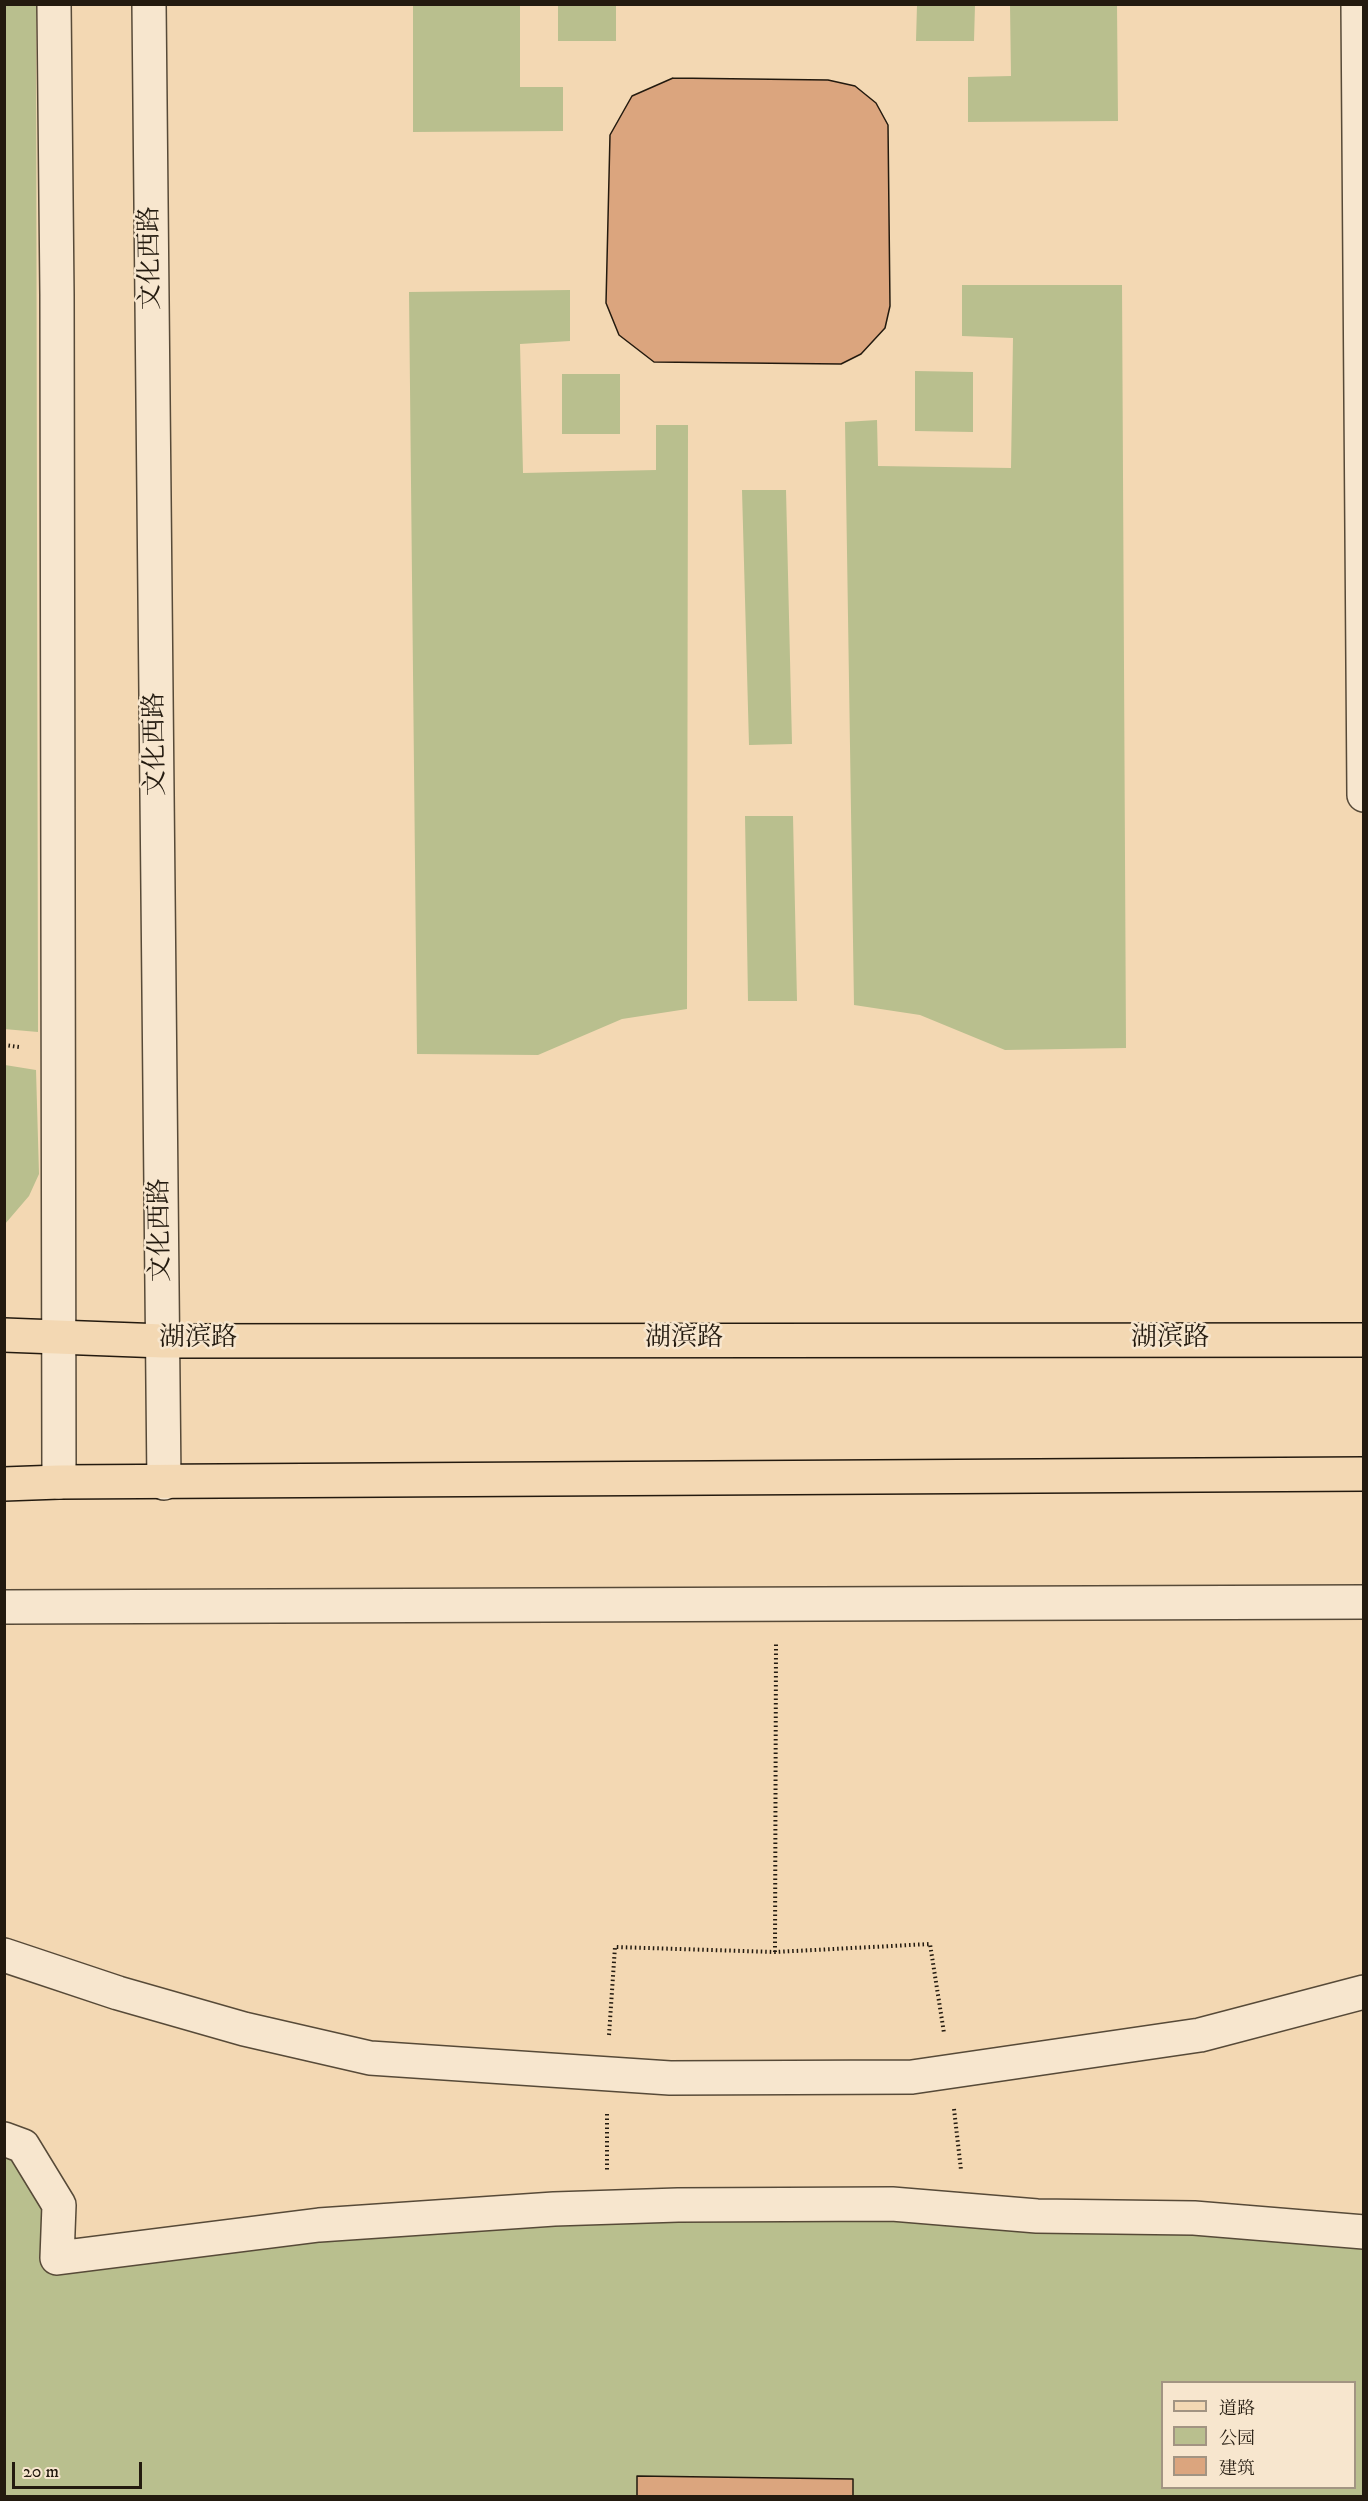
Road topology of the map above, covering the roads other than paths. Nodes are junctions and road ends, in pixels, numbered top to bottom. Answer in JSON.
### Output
{"nodes":[{"id":1,"x":54,"y":4,"type":"edge"},
{"id":2,"x":149,"y":4,"type":"edge"},
{"id":3,"x":1358,"y":4,"type":"edge"},
{"id":4,"x":1364,"y":795,"type":"edge"},
{"id":5,"x":4,"y":1335,"type":"edge"},
{"id":6,"x":58,"y":1337,"type":"junction"},
{"id":7,"x":1364,"y":1340,"type":"edge"},
{"id":8,"x":163,"y":1341,"type":"junction"},
{"id":9,"x":1364,"y":1474,"type":"edge"},
{"id":10,"x":59,"y":1482,"type":"junction"},
{"id":11,"x":164,"y":1483,"type":"junction"},
{"id":12,"x":4,"y":1484,"type":"edge"},
{"id":13,"x":1364,"y":1602,"type":"edge"},
{"id":14,"x":4,"y":1607,"type":"edge"},
{"id":15,"x":4,"y":1955,"type":"edge"},
{"id":16,"x":1364,"y":1992,"type":"edge"},
{"id":17,"x":4,"y":2139,"type":"edge"},
{"id":18,"x":1364,"y":2232,"type":"edge"}],
"edges":[{"from":1,"to":6,"type":"street"},
{"from":2,"to":8,"type":"street","name":"文化西路"},
{"from":3,"to":4,"type":"street"},
{"from":5,"to":6,"type":"main road","name":"湖滨路"},
{"from":6,"to":8,"type":"main road","name":"湖滨路"},
{"from":6,"to":10,"type":"street"},
{"from":7,"to":8,"type":"main road","name":"湖滨路"},
{"from":8,"to":11,"type":"street","name":"文化西路"},
{"from":9,"to":11,"type":"main road"},
{"from":10,"to":11,"type":"main road"},
{"from":10,"to":12,"type":"main road"},
{"from":13,"to":14,"type":"street"},
{"from":15,"to":16,"type":"street"},
{"from":17,"to":18,"type":"street"}]}
